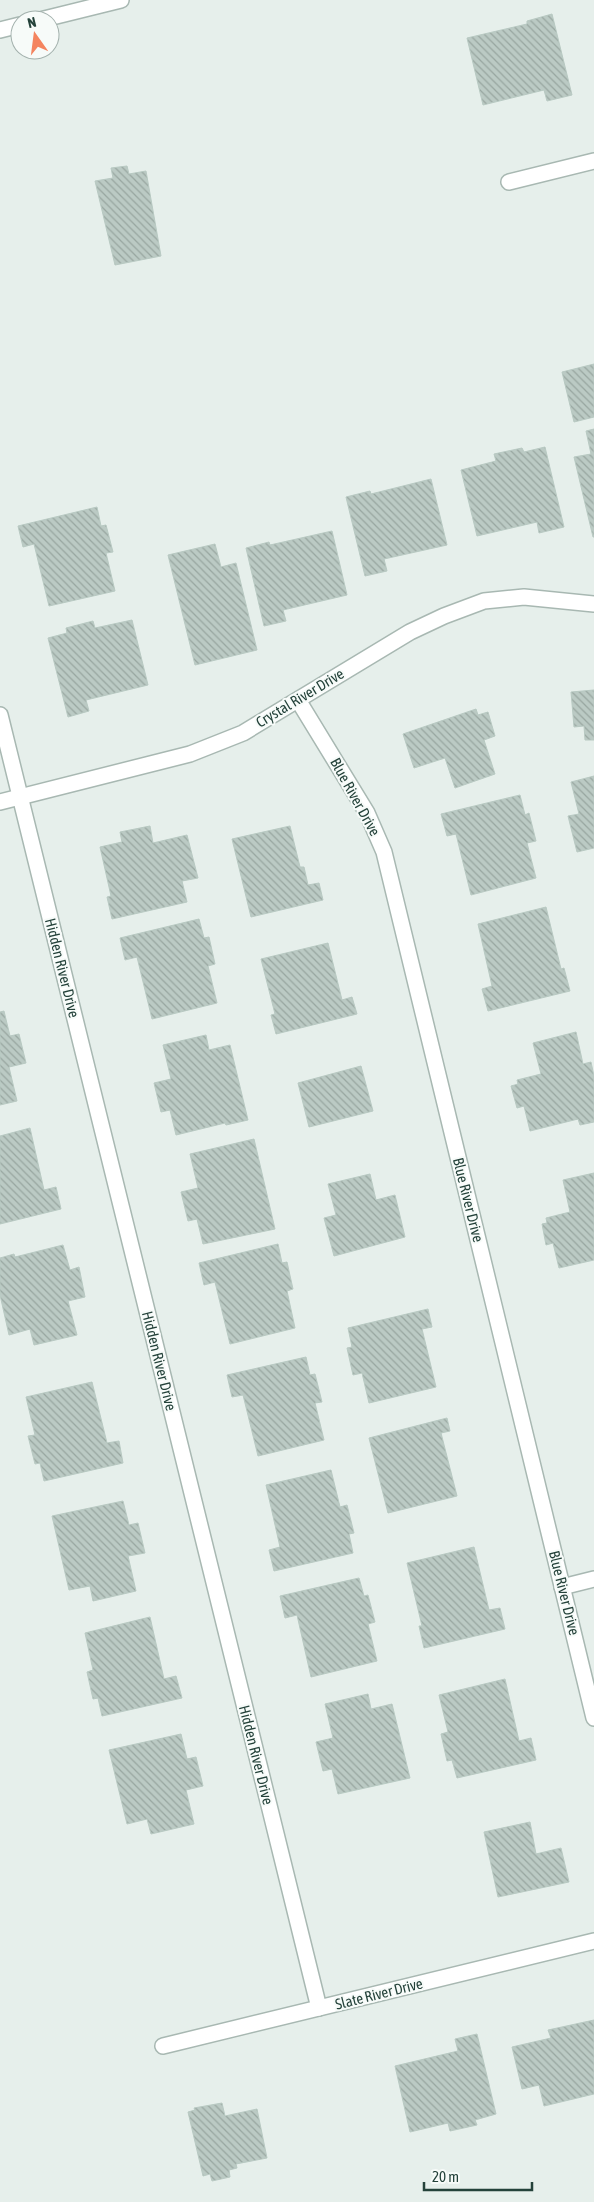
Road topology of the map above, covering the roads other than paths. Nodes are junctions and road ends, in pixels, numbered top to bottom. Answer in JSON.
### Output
{"nodes":[{"id":1,"x":121,"y":0,"type":"edge"},
{"id":2,"x":60,"y":15,"type":"edge"},
{"id":3,"x":594,"y":161,"type":"edge"},
{"id":4,"x":509,"y":182,"type":"dead end"},
{"id":5,"x":594,"y":604,"type":"edge"},
{"id":6,"x":298,"y":700,"type":"junction"},
{"id":7,"x":0,"y":715,"type":"edge"},
{"id":8,"x":20,"y":797,"type":"junction"},
{"id":9,"x":0,"y":802,"type":"edge"},
{"id":10,"x":594,"y":1579,"type":"edge"},
{"id":11,"x":562,"y":1587,"type":"junction"},
{"id":12,"x":594,"y":1718,"type":"edge"},
{"id":13,"x":594,"y":1941,"type":"edge"},
{"id":14,"x":318,"y":2008,"type":"junction"},
{"id":15,"x":163,"y":2046,"type":"dead end"}],
"edges":[{"from":1,"to":2,"type":"street"},
{"from":3,"to":4,"type":"street"},
{"from":5,"to":6,"type":"street","name":"Crystal River Drive"},
{"from":6,"to":8,"type":"street","name":"Crystal River Drive"},
{"from":6,"to":11,"type":"street","name":"Blue River Drive"},
{"from":7,"to":8,"type":"street","name":"Hidden River Drive"},
{"from":8,"to":9,"type":"street","name":"Crystal River Drive"},
{"from":8,"to":14,"type":"street","name":"Hidden River Drive"},
{"from":10,"to":11,"type":"street"},
{"from":11,"to":12,"type":"street","name":"Blue River Drive"},
{"from":13,"to":14,"type":"street","name":"Slate River Drive"},
{"from":14,"to":15,"type":"street","name":"Slate River Drive"}]}
